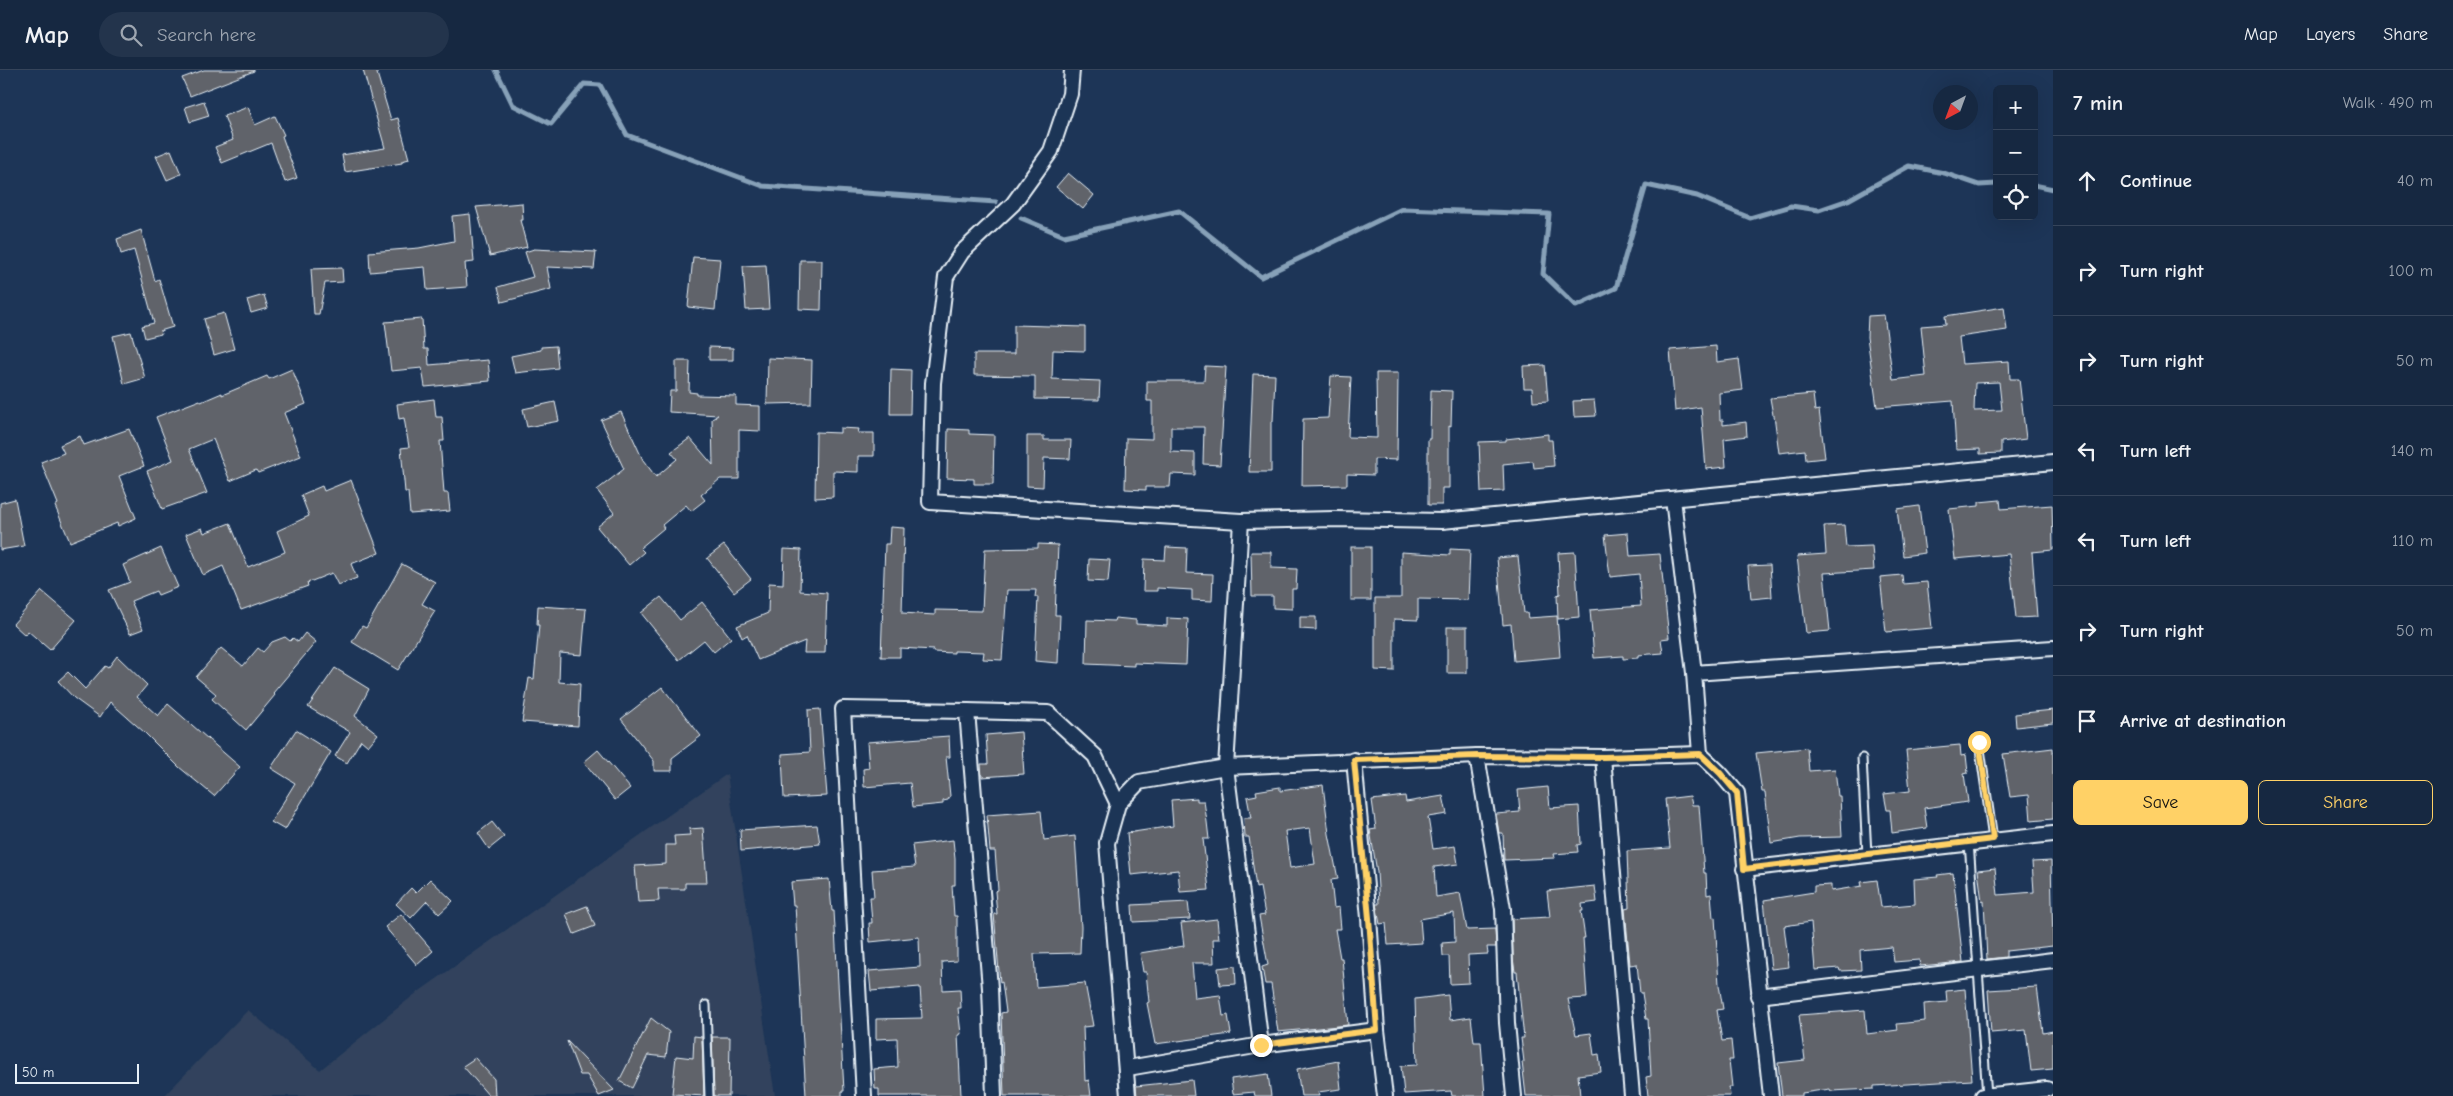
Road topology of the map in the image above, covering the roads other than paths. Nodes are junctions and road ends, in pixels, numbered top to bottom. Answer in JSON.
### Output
{"nodes":[{"id":1,"x":1072,"y":70,"type":"edge"},
{"id":2,"x":2053,"y":462,"type":"edge"},
{"id":3,"x":1673,"y":499,"type":"junction"},
{"id":4,"x":1241,"y":521,"type":"junction"},
{"id":5,"x":2053,"y":648,"type":"edge"},
{"id":6,"x":1694,"y":673,"type":"junction"},
{"id":7,"x":968,"y":711,"type":"junction"},
{"id":8,"x":1979,"y":742,"type":"dead end"},
{"id":9,"x":1700,"y":754,"type":"junction"},
{"id":10,"x":1477,"y":756,"type":"junction"},
{"id":11,"x":1604,"y":757,"type":"junction"},
{"id":12,"x":1862,"y":758,"type":"dead end"},
{"id":13,"x":1354,"y":760,"type":"junction"},
{"id":14,"x":1226,"y":767,"type":"junction"},
{"id":15,"x":1118,"y":804,"type":"junction"},
{"id":16,"x":2053,"y":834,"type":"edge"},
{"id":17,"x":1993,"y":839,"type":"junction"},
{"id":18,"x":1969,"y":842,"type":"junction"},
{"id":19,"x":1867,"y":855,"type":"junction"},
{"id":20,"x":1744,"y":869,"type":"junction"},
{"id":21,"x":2053,"y":960,"type":"edge"},
{"id":22,"x":1977,"y":967,"type":"junction"},
{"id":23,"x":1758,"y":996,"type":"junction"},
{"id":24,"x":706,"y":1005,"type":"dead end"},
{"id":25,"x":1377,"y":1030,"type":"junction"},
{"id":26,"x":1261,"y":1045,"type":"junction"},
{"id":27,"x":1128,"y":1068,"type":"junction"},
{"id":28,"x":2049,"y":1091,"type":"edge"},
{"id":29,"x":710,"y":1096,"type":"edge"},
{"id":30,"x":864,"y":1096,"type":"edge"},
{"id":31,"x":994,"y":1096,"type":"edge"},
{"id":32,"x":1128,"y":1096,"type":"edge"},
{"id":33,"x":1385,"y":1096,"type":"edge"},
{"id":34,"x":1514,"y":1096,"type":"edge"},
{"id":35,"x":1632,"y":1096,"type":"edge"},
{"id":36,"x":1771,"y":1096,"type":"edge"},
{"id":37,"x":1985,"y":1096,"type":"edge"}],
"edges":[{"from":1,"to":4,"type":"street"},
{"from":2,"to":3,"type":"street"},
{"from":3,"to":4,"type":"street"},
{"from":3,"to":6,"type":"street"},
{"from":4,"to":14,"type":"street"},
{"from":5,"to":6,"type":"street"},
{"from":6,"to":9,"type":"street"},
{"from":7,"to":15,"type":"street"},
{"from":7,"to":30,"type":"street"},
{"from":7,"to":31,"type":"street"},
{"from":8,"to":17,"type":"lane"},
{"from":9,"to":11,"type":"street"},
{"from":9,"to":20,"type":"street"},
{"from":10,"to":11,"type":"street"},
{"from":10,"to":13,"type":"street"},
{"from":10,"to":34,"type":"street"},
{"from":11,"to":35,"type":"street"},
{"from":12,"to":19,"type":"lane"},
{"from":13,"to":14,"type":"street"},
{"from":13,"to":25,"type":"street"},
{"from":14,"to":15,"type":"street"},
{"from":14,"to":26,"type":"street"},
{"from":15,"to":27,"type":"street"},
{"from":16,"to":17,"type":"street"},
{"from":17,"to":18,"type":"street"},
{"from":18,"to":19,"type":"street"},
{"from":18,"to":22,"type":"lane"},
{"from":19,"to":20,"type":"street"},
{"from":20,"to":23,"type":"street"},
{"from":21,"to":22,"type":"street"},
{"from":22,"to":23,"type":"street"},
{"from":22,"to":37,"type":"lane"},
{"from":23,"to":36,"type":"street"},
{"from":24,"to":29,"type":"lane"},
{"from":25,"to":26,"type":"street"},
{"from":25,"to":33,"type":"street"},
{"from":26,"to":27,"type":"street"},
{"from":27,"to":32,"type":"street"},
{"from":28,"to":37,"type":"street"}]}
